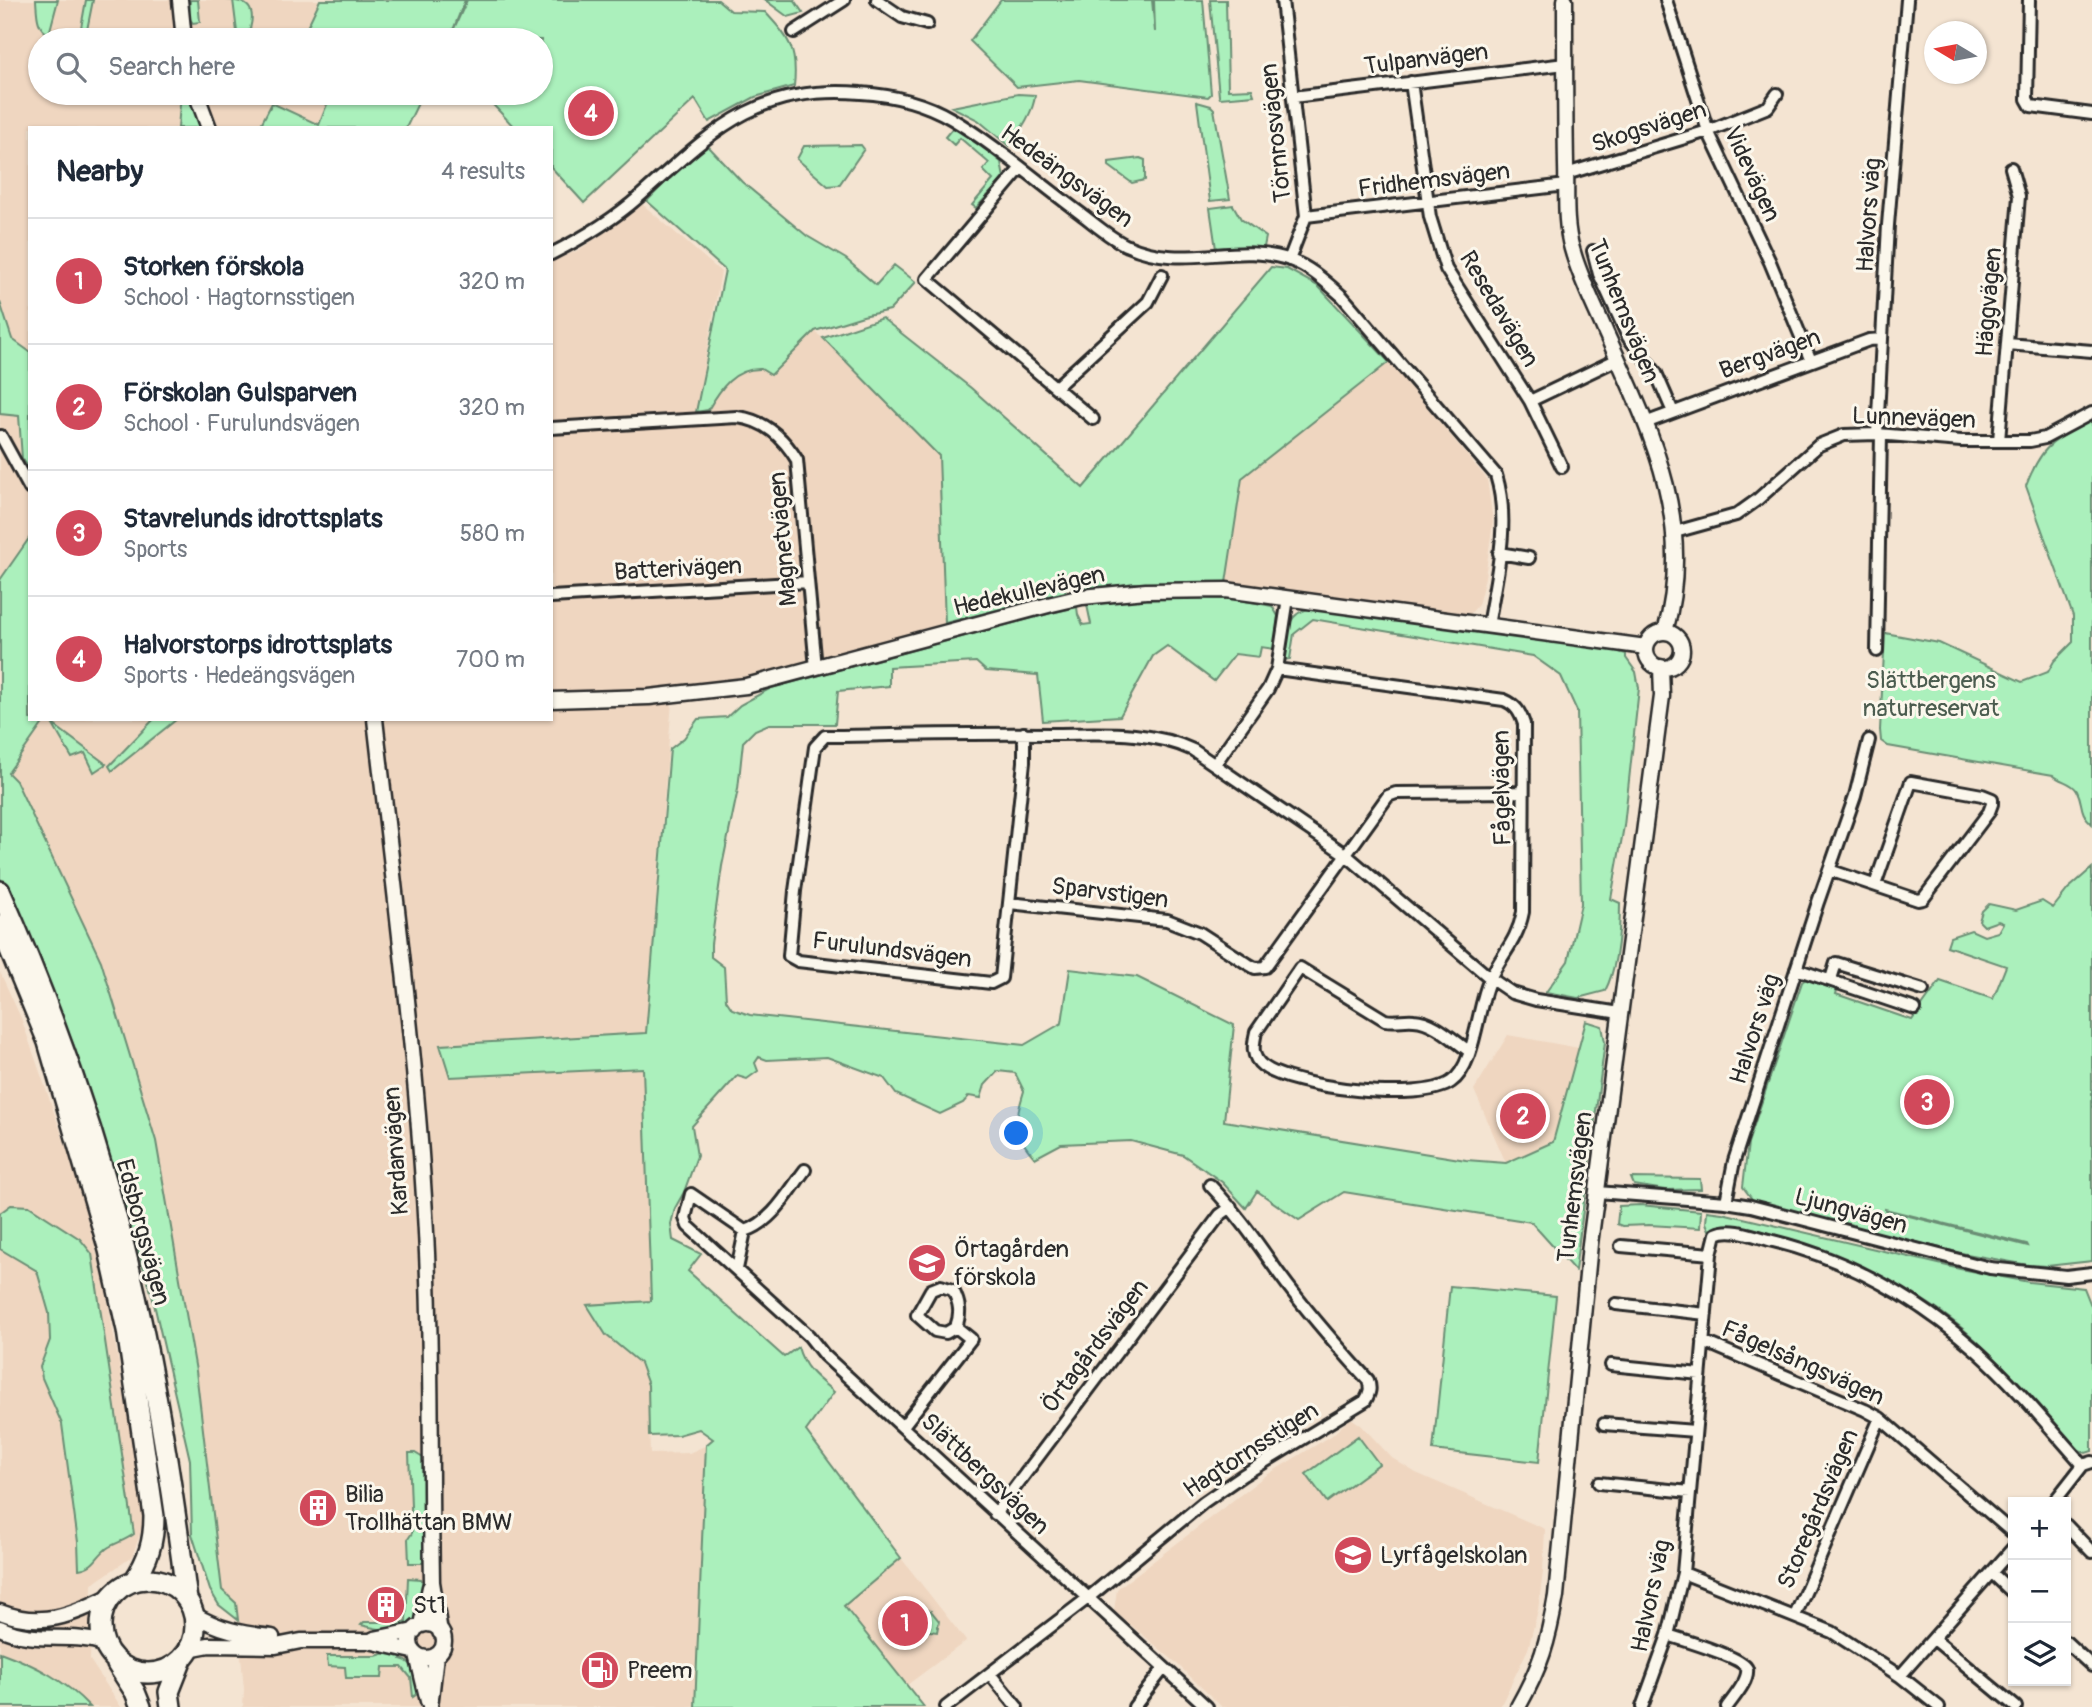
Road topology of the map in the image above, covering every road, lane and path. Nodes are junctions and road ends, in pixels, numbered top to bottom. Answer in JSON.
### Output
{"nodes":[{"id":1,"x":180,"y":0,"type":"edge"},
{"id":2,"x":844,"y":0,"type":"edge"},
{"id":3,"x":877,"y":0,"type":"edge"},
{"id":4,"x":1282,"y":0,"type":"edge"},
{"id":5,"x":1565,"y":0,"type":"edge"},
{"id":6,"x":1666,"y":0,"type":"edge"},
{"id":7,"x":1907,"y":0,"type":"edge"},
{"id":8,"x":2029,"y":0,"type":"edge"},
{"id":9,"x":927,"y":24,"type":"dead end"},
{"id":10,"x":183,"y":28,"type":"edge"},
{"id":11,"x":794,"y":32,"type":"dead end"},
{"id":12,"x":1565,"y":64,"type":"junction"},
{"id":13,"x":1411,"y":82,"type":"junction"},
{"id":14,"x":1777,"y":94,"type":"dead end"},
{"id":15,"x":1293,"y":97,"type":"junction"},
{"id":16,"x":200,"y":105,"type":"edge"},
{"id":17,"x":2092,"y":114,"type":"edge"},
{"id":18,"x":208,"y":126,"type":"edge"},
{"id":19,"x":1708,"y":131,"type":"junction"},
{"id":20,"x":2011,"y":168,"type":"dead end"},
{"id":21,"x":1020,"y":169,"type":"junction"},
{"id":22,"x":1566,"y":180,"type":"junction"},
{"id":23,"x":1427,"y":201,"type":"junction"},
{"id":24,"x":1306,"y":216,"type":"junction"},
{"id":25,"x":1592,"y":251,"type":"dead end"},
{"id":26,"x":553,"y":253,"type":"edge"},
{"id":27,"x":1289,"y":260,"type":"junction"},
{"id":28,"x":1161,"y":275,"type":"dead end"},
{"id":29,"x":1882,"y":339,"type":"junction"},
{"id":30,"x":2007,"y":344,"type":"junction"},
{"id":31,"x":2092,"y":351,"type":"edge"},
{"id":32,"x":1618,"y":359,"type":"junction"},
{"id":33,"x":1811,"y":361,"type":"junction"},
{"id":34,"x":1057,"y":386,"type":"junction"},
{"id":35,"x":1530,"y":401,"type":"junction"},
{"id":36,"x":1674,"y":412,"type":"junction"},
{"id":37,"x":2092,"y":413,"type":"edge"},
{"id":38,"x":1093,"y":419,"type":"dead end"},
{"id":39,"x":1645,"y":423,"type":"junction"},
{"id":40,"x":553,"y":428,"type":"edge"},
{"id":41,"x":1879,"y":434,"type":"junction"},
{"id":42,"x":1,"y":436,"type":"edge"},
{"id":43,"x":1999,"y":441,"type":"junction"},
{"id":44,"x":1562,"y":467,"type":"dead end"},
{"id":45,"x":28,"y":485,"type":"edge"},
{"id":46,"x":1675,"y":532,"type":"junction"},
{"id":47,"x":1499,"y":553,"type":"junction"},
{"id":48,"x":1528,"y":558,"type":"dead end"},
{"id":49,"x":808,"y":582,"type":"junction"},
{"id":50,"x":553,"y":597,"type":"edge"},
{"id":51,"x":1288,"y":598,"type":"junction"},
{"id":52,"x":1488,"y":626,"type":"junction"},
{"id":53,"x":1665,"y":632,"type":"junction"},
{"id":54,"x":1646,"y":647,"type":"junction"},
{"id":55,"x":1877,"y":651,"type":"dead end"},
{"id":56,"x":1661,"y":667,"type":"junction"},
{"id":57,"x":816,"y":668,"type":"junction"},
{"id":58,"x":1277,"y":669,"type":"junction"},
{"id":59,"x":553,"y":700,"type":"edge"},
{"id":60,"x":375,"y":721,"type":"edge"},
{"id":61,"x":1024,"y":733,"type":"junction"},
{"id":62,"x":1869,"y":740,"type":"dead end"},
{"id":63,"x":1215,"y":764,"type":"junction"},
{"id":64,"x":1524,"y":792,"type":"junction"},
{"id":65,"x":1345,"y":854,"type":"junction"},
{"id":66,"x":1829,"y":870,"type":"junction"},
{"id":67,"x":1875,"y":885,"type":"junction"},
{"id":68,"x":0,"y":891,"type":"edge"},
{"id":69,"x":1009,"y":903,"type":"junction"},
{"id":70,"x":0,"y":926,"type":"edge"},
{"id":71,"x":1796,"y":969,"type":"junction"},
{"id":72,"x":1490,"y":978,"type":"junction"},
{"id":73,"x":1831,"y":979,"type":"junction"},
{"id":74,"x":1923,"y":989,"type":"dead end"},
{"id":75,"x":1915,"y":1009,"type":"dead end"},
{"id":76,"x":1620,"y":1013,"type":"junction"},
{"id":77,"x":1469,"y":1051,"type":"junction"},
{"id":78,"x":805,"y":1170,"type":"dead end"},
{"id":79,"x":1210,"y":1185,"type":"dead end"},
{"id":80,"x":1597,"y":1192,"type":"junction"},
{"id":81,"x":1726,"y":1202,"type":"junction"},
{"id":82,"x":1231,"y":1207,"type":"junction"},
{"id":83,"x":745,"y":1231,"type":"junction"},
{"id":84,"x":1621,"y":1246,"type":"dead end"},
{"id":85,"x":1711,"y":1254,"type":"junction"},
{"id":86,"x":737,"y":1269,"type":"junction"},
{"id":87,"x":2092,"y":1273,"type":"edge"},
{"id":88,"x":1616,"y":1304,"type":"dead end"},
{"id":89,"x":1706,"y":1314,"type":"junction"},
{"id":90,"x":956,"y":1327,"type":"junction"},
{"id":91,"x":1703,"y":1341,"type":"junction"},
{"id":92,"x":1611,"y":1365,"type":"dead end"},
{"id":93,"x":1700,"y":1374,"type":"junction"},
{"id":94,"x":1880,"y":1418,"type":"junction"},
{"id":95,"x":1604,"y":1424,"type":"dead end"},
{"id":96,"x":903,"y":1426,"type":"junction"},
{"id":97,"x":1695,"y":1431,"type":"junction"},
{"id":98,"x":2087,"y":1463,"type":"edge"},
{"id":99,"x":1599,"y":1483,"type":"dead end"},
{"id":100,"x":1690,"y":1492,"type":"junction"},
{"id":101,"x":2058,"y":1497,"type":"edge"},
{"id":102,"x":995,"y":1514,"type":"junction"},
{"id":103,"x":2008,"y":1529,"type":"edge"},
{"id":104,"x":2071,"y":1530,"type":"edge"},
{"id":105,"x":2092,"y":1552,"type":"edge"},
{"id":106,"x":2008,"y":1554,"type":"edge"},
{"id":107,"x":1683,"y":1573,"type":"junction"},
{"id":108,"x":1992,"y":1573,"type":"junction"},
{"id":109,"x":134,"y":1581,"type":"junction"},
{"id":110,"x":432,"y":1582,"type":"junction"},
{"id":111,"x":2008,"y":1588,"type":"edge"},
{"id":112,"x":113,"y":1595,"type":"junction"},
{"id":113,"x":1088,"y":1598,"type":"junction"},
{"id":114,"x":190,"y":1607,"type":"junction"},
{"id":115,"x":0,"y":1612,"type":"edge"},
{"id":116,"x":1795,"y":1616,"type":"junction"},
{"id":117,"x":0,"y":1628,"type":"edge"},
{"id":118,"x":418,"y":1628,"type":"junction"},
{"id":119,"x":440,"y":1632,"type":"junction"},
{"id":120,"x":1668,"y":1635,"type":"junction"},
{"id":121,"x":1934,"y":1639,"type":"junction"},
{"id":122,"x":301,"y":1641,"type":"junction"},
{"id":123,"x":369,"y":1641,"type":"junction"},
{"id":124,"x":2071,"y":1647,"type":"edge"},
{"id":125,"x":108,"y":1650,"type":"junction"},
{"id":126,"x":415,"y":1653,"type":"junction"},
{"id":127,"x":185,"y":1654,"type":"junction"},
{"id":128,"x":436,"y":1655,"type":"junction"},
{"id":129,"x":2092,"y":1666,"type":"edge"},
{"id":130,"x":1164,"y":1668,"type":"junction"},
{"id":131,"x":990,"y":1674,"type":"junction"},
{"id":132,"x":1900,"y":1676,"type":"junction"},
{"id":133,"x":430,"y":1706,"type":"edge"},
{"id":134,"x":141,"y":1707,"type":"edge"},
{"id":135,"x":171,"y":1707,"type":"edge"},
{"id":136,"x":946,"y":1707,"type":"edge"},
{"id":137,"x":1017,"y":1707,"type":"edge"},
{"id":138,"x":1134,"y":1707,"type":"edge"},
{"id":139,"x":1207,"y":1707,"type":"edge"},
{"id":140,"x":1518,"y":1707,"type":"edge"},
{"id":141,"x":1642,"y":1707,"type":"edge"},
{"id":142,"x":1727,"y":1707,"type":"edge"},
{"id":143,"x":1939,"y":1707,"type":"edge"},
{"id":144,"x":2016,"y":1707,"type":"edge"}],
"edges":[{"from":1,"to":10,"type":"street"},
{"from":2,"to":11,"type":"street"},
{"from":3,"to":9,"type":"street"},
{"from":4,"to":15,"type":"street","name":"Törnrosvägen"},
{"from":5,"to":12,"type":"street","name":"Tunhemsvägen"},
{"from":6,"to":19,"type":"street","name":"Videvägen"},
{"from":7,"to":29,"type":"street","name":"Halvors väg"},
{"from":8,"to":17,"type":"street"},
{"from":12,"to":13,"type":"street","name":"Tulpanvägen"},
{"from":12,"to":22,"type":"street","name":"Tunhemsvägen"},
{"from":13,"to":15,"type":"street","name":"Tulpanvägen"},
{"from":13,"to":23,"type":"street","name":"Resedavägen"},
{"from":14,"to":19,"type":"street","name":"Skogsvägen"},
{"from":15,"to":24,"type":"street","name":"Törnrosvägen"},
{"from":16,"to":18,"type":"street"},
{"from":19,"to":22,"type":"street","name":"Skogsvägen"},
{"from":19,"to":33,"type":"street","name":"Videvägen"},
{"from":20,"to":30,"type":"street","name":"Häggvägen"},
{"from":21,"to":26,"type":"street","name":"Hedeängsvägen"},
{"from":21,"to":27,"type":"street","name":"Hedeängsvägen"},
{"from":21,"to":34,"type":"street"},
{"from":22,"to":23,"type":"street","name":"Fridhemsvägen"},
{"from":22,"to":32,"type":"street","name":"Tunhemsvägen"},
{"from":23,"to":24,"type":"street","name":"Fridhemsvägen"},
{"from":23,"to":35,"type":"street","name":"Resedavägen"},
{"from":24,"to":27,"type":"street","name":"Törnrosvägen"},
{"from":25,"to":36,"type":"street"},
{"from":27,"to":47,"type":"street","name":"Hedeängsvägen"},
{"from":28,"to":34,"type":"street"},
{"from":29,"to":33,"type":"street","name":"Bergvägen"},
{"from":29,"to":41,"type":"street","name":"Halvors väg"},
{"from":30,"to":31,"type":"street"},
{"from":30,"to":43,"type":"street","name":"Häggvägen"},
{"from":32,"to":35,"type":"street"},
{"from":32,"to":39,"type":"street","name":"Tunhemsvägen"},
{"from":33,"to":36,"type":"street","name":"Bergvägen"},
{"from":34,"to":38,"type":"street"},
{"from":35,"to":44,"type":"street","name":"Resedavägen"},
{"from":36,"to":39,"type":"street","name":"Bergvägen"},
{"from":37,"to":43,"type":"street","name":"Lunnevägen"},
{"from":39,"to":46,"type":"street","name":"Tunhemsvägen"},
{"from":40,"to":49,"type":"street","name":"Magnetvägen"},
{"from":41,"to":43,"type":"street","name":"Lunnevägen"},
{"from":41,"to":46,"type":"street","name":"Lunnevägen"},
{"from":41,"to":55,"type":"street","name":"Halvors väg"},
{"from":42,"to":45,"type":"street"},
{"from":46,"to":53,"type":"street","name":"Tunhemsvägen"},
{"from":47,"to":48,"type":"street"},
{"from":47,"to":52,"type":"street","name":"Hedeängsvägen"},
{"from":49,"to":50,"type":"street","name":"Batterivägen"},
{"from":49,"to":57,"type":"street","name":"Magnetvägen"},
{"from":51,"to":52,"type":"street","name":"Hedekullevägen"},
{"from":51,"to":57,"type":"street","name":"Hedekullevägen"},
{"from":51,"to":58,"type":"street"},
{"from":52,"to":54,"type":"street","name":"Hedekullevägen"},
{"from":53,"to":54,"type":"street"},
{"from":53,"to":56,"type":"street"},
{"from":54,"to":56,"type":"street"},
{"from":56,"to":76,"type":"street","name":"Tunhemsvägen"},
{"from":57,"to":59,"type":"street","name":"Hedekullevägen"},
{"from":58,"to":63,"type":"street"},
{"from":58,"to":64,"type":"street","name":"Fågelvägen"},
{"from":60,"to":110,"type":"street","name":"Kardanvägen"},
{"from":61,"to":63,"type":"street","name":"Furulundsvägen"},
{"from":61,"to":69,"type":"street","name":"Furulundsvägen"},
{"from":61,"to":69,"type":"street","name":"Furulundsvägen"},
{"from":62,"to":66,"type":"street","name":"Halvors väg"},
{"from":63,"to":65,"type":"street","name":"Furulundsvägen"},
{"from":64,"to":65,"type":"street"},
{"from":64,"to":72,"type":"street","name":"Fågelvägen"},
{"from":65,"to":69,"type":"street","name":"Sparvstigen"},
{"from":65,"to":72,"type":"street","name":"Furulundsvägen"},
{"from":66,"to":67,"type":"street"},
{"from":66,"to":71,"type":"street","name":"Halvors väg"},
{"from":67,"to":67,"type":"street"},
{"from":68,"to":114,"type":"highway","name":"Edsborgsvägen"},
{"from":70,"to":109,"type":"highway","name":"Edsborgsvägen"},
{"from":71,"to":73,"type":"street"},
{"from":71,"to":81,"type":"street","name":"Halvors väg"},
{"from":72,"to":76,"type":"street","name":"Furulundsvägen"},
{"from":72,"to":77,"type":"street"},
{"from":73,"to":74,"type":"street"},
{"from":73,"to":75,"type":"street"},
{"from":76,"to":80,"type":"street","name":"Tunhemsvägen"},
{"from":77,"to":77,"type":"street"},
{"from":78,"to":83,"type":"street"},
{"from":79,"to":82,"type":"street","name":"Hagtornsstigen"},
{"from":80,"to":81,"type":"street","name":"Ljungvägen"},
{"from":80,"to":140,"type":"street","name":"Tunhemsvägen"},
{"from":81,"to":87,"type":"street","name":"Ljungvägen"},
{"from":82,"to":102,"type":"street","name":"Örtagårdsvägen"},
{"from":82,"to":113,"type":"street","name":"Hagtornsstigen"},
{"from":83,"to":86,"type":"street"},
{"from":83,"to":86,"type":"street","name":"Slättbergsvägen"},
{"from":84,"to":85,"type":"street"},
{"from":85,"to":89,"type":"street","name":"Halvors väg"},
{"from":85,"to":98,"type":"street","name":"Halvors väg"},
{"from":86,"to":96,"type":"street","name":"Slättbergsvägen"},
{"from":88,"to":89,"type":"street"},
{"from":89,"to":91,"type":"street","name":"Halvors väg"},
{"from":90,"to":90,"type":"street"},
{"from":90,"to":96,"type":"street"},
{"from":91,"to":93,"type":"street","name":"Halvors väg"},
{"from":91,"to":94,"type":"street","name":"Fågelsångsvägen"},
{"from":92,"to":93,"type":"street"},
{"from":93,"to":97,"type":"street","name":"Halvors väg"},
{"from":94,"to":103,"type":"street","name":"Fågelsångsvägen"},
{"from":94,"to":116,"type":"street","name":"Storegårdsvägen"},
{"from":95,"to":97,"type":"street"},
{"from":96,"to":102,"type":"street","name":"Slättbergsvägen"},
{"from":97,"to":100,"type":"street","name":"Halvors väg"},
{"from":98,"to":101,"type":"street"},
{"from":99,"to":100,"type":"street"},
{"from":100,"to":107,"type":"street","name":"Halvors väg"},
{"from":102,"to":113,"type":"street","name":"Slättbergsvägen"},
{"from":104,"to":105,"type":"street"},
{"from":106,"to":108,"type":"street"},
{"from":107,"to":116,"type":"street","name":"Storegårdsvägen"},
{"from":107,"to":120,"type":"street","name":"Halvors väg"},
{"from":108,"to":111,"type":"street"},
{"from":108,"to":121,"type":"street"},
{"from":109,"to":112,"type":"highway"},
{"from":109,"to":114,"type":"highway"},
{"from":110,"to":118,"type":"street","name":"Kardanvägen"},
{"from":110,"to":119,"type":"street","name":"Kardanvägen"},
{"from":112,"to":115,"type":"street"},
{"from":112,"to":125,"type":"highway"},
{"from":113,"to":130,"type":"street","name":"Slättbergsvägen"},
{"from":113,"to":131,"type":"street","name":"Hagtornsstigen"},
{"from":114,"to":122,"type":"street"},
{"from":114,"to":127,"type":"highway"},
{"from":116,"to":132,"type":"street","name":"Storegårdsvägen"},
{"from":117,"to":125,"type":"street"},
{"from":118,"to":119,"type":"street"},
{"from":118,"to":123,"type":"street"},
{"from":118,"to":126,"type":"street"},
{"from":119,"to":128,"type":"street"},
{"from":120,"to":141,"type":"street","name":"Halvors väg"},
{"from":120,"to":142,"type":"street"},
{"from":121,"to":132,"type":"street"},
{"from":121,"to":144,"type":"street"},
{"from":122,"to":123,"type":"street"},
{"from":122,"to":127,"type":"street"},
{"from":123,"to":126,"type":"street"},
{"from":124,"to":129,"type":"street"},
{"from":125,"to":127,"type":"highway"},
{"from":125,"to":134,"type":"highway"},
{"from":126,"to":128,"type":"street"},
{"from":126,"to":133,"type":"street"},
{"from":127,"to":135,"type":"highway"},
{"from":128,"to":133,"type":"street"},
{"from":130,"to":138,"type":"street"},
{"from":130,"to":139,"type":"street","name":"Slättbergsvägen"},
{"from":131,"to":136,"type":"street","name":"Hagtornsstigen"},
{"from":131,"to":137,"type":"street"},
{"from":132,"to":143,"type":"street","name":"Storegårdsvägen"}]}
